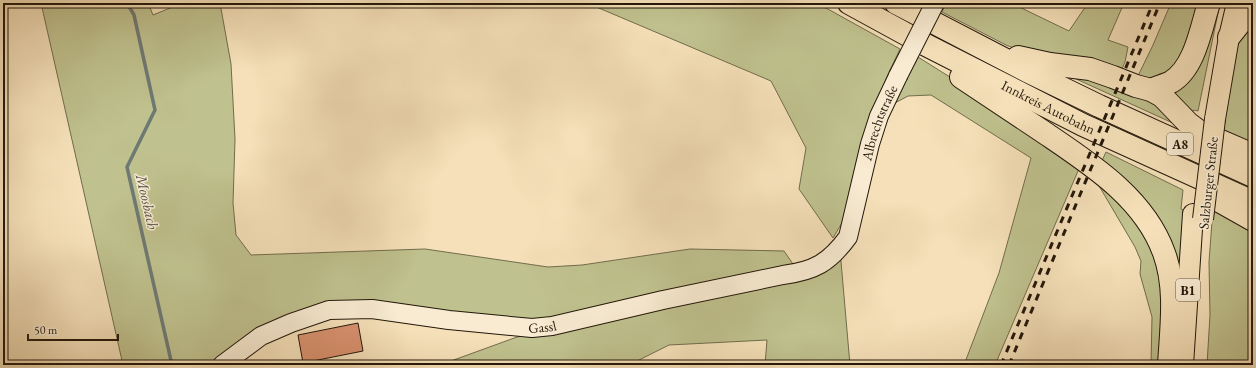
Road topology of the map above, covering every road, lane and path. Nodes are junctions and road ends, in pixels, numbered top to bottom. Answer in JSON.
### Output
{"nodes":[{"id":1,"x":849,"y":3,"type":"edge"},
{"id":2,"x":896,"y":3,"type":"edge"},
{"id":3,"x":935,"y":3,"type":"edge"},
{"id":4,"x":1209,"y":3,"type":"edge"},
{"id":5,"x":1226,"y":3,"type":"edge"},
{"id":6,"x":1237,"y":3,"type":"edge"},
{"id":7,"x":1253,"y":7,"type":"edge"},
{"id":8,"x":1229,"y":37,"type":"junction"},
{"id":9,"x":926,"y":45,"type":"junction"},
{"id":10,"x":986,"y":50,"type":"junction"},
{"id":11,"x":1151,"y":90,"type":"junction"},
{"id":12,"x":1210,"y":117,"type":"junction"},
{"id":13,"x":1253,"y":155,"type":"edge"},
{"id":14,"x":1183,"y":171,"type":"junction"},
{"id":15,"x":1253,"y":176,"type":"edge"},
{"id":16,"x":1253,"y":202,"type":"edge"},
{"id":17,"x":1198,"y":217,"type":"junction"},
{"id":18,"x":1253,"y":220,"type":"edge"},
{"id":19,"x":850,"y":227,"type":"joint"},
{"id":20,"x":222,"y":365,"type":"edge"},
{"id":21,"x":1169,"y":365,"type":"edge"},
{"id":22,"x":1183,"y":365,"type":"edge"},
{"id":23,"x":1194,"y":365,"type":"edge"}],
"edges":[{"from":1,"to":9,"type":"highway","name":"Innkreis Autobahn","number":"A8"},
{"from":2,"to":10,"type":"highway","name":"Innkreis Autobahn","number":"A8"},
{"from":3,"to":19,"type":"street","name":"Albrechtstraße","bridge":true},
{"from":4,"to":11,"type":"highway"},
{"from":5,"to":12,"type":"main road","name":"Salzburger Straße","number":"B1"},
{"from":6,"to":8,"type":"main road","name":"Salzburger Straße","number":"B1"},
{"from":7,"to":8,"type":"highway"},
{"from":8,"to":12,"type":"main road","name":"Salzburger Straße","number":"B1"},
{"from":9,"to":14,"type":"highway","name":"Innkreis Autobahn","number":"A8"},
{"from":9,"to":21,"type":"highway"},
{"from":10,"to":11,"type":"highway"},
{"from":10,"to":15,"type":"highway","name":"Innkreis Autobahn","number":"A8"},
{"from":11,"to":13,"type":"highway"},
{"from":12,"to":17,"type":"main road","name":"Salzburger Straße","number":"B1"},
{"from":14,"to":16,"type":"highway","name":"Innkreis Autobahn","number":"A8"},
{"from":14,"to":18,"type":"highway"},
{"from":17,"to":22,"type":"main road","name":"Salzburger Straße","number":"B1"},
{"from":17,"to":23,"type":"main road","name":"Salzburger Straße","number":"B1"},
{"from":19,"to":20,"type":"street","name":"Gassl"}]}
